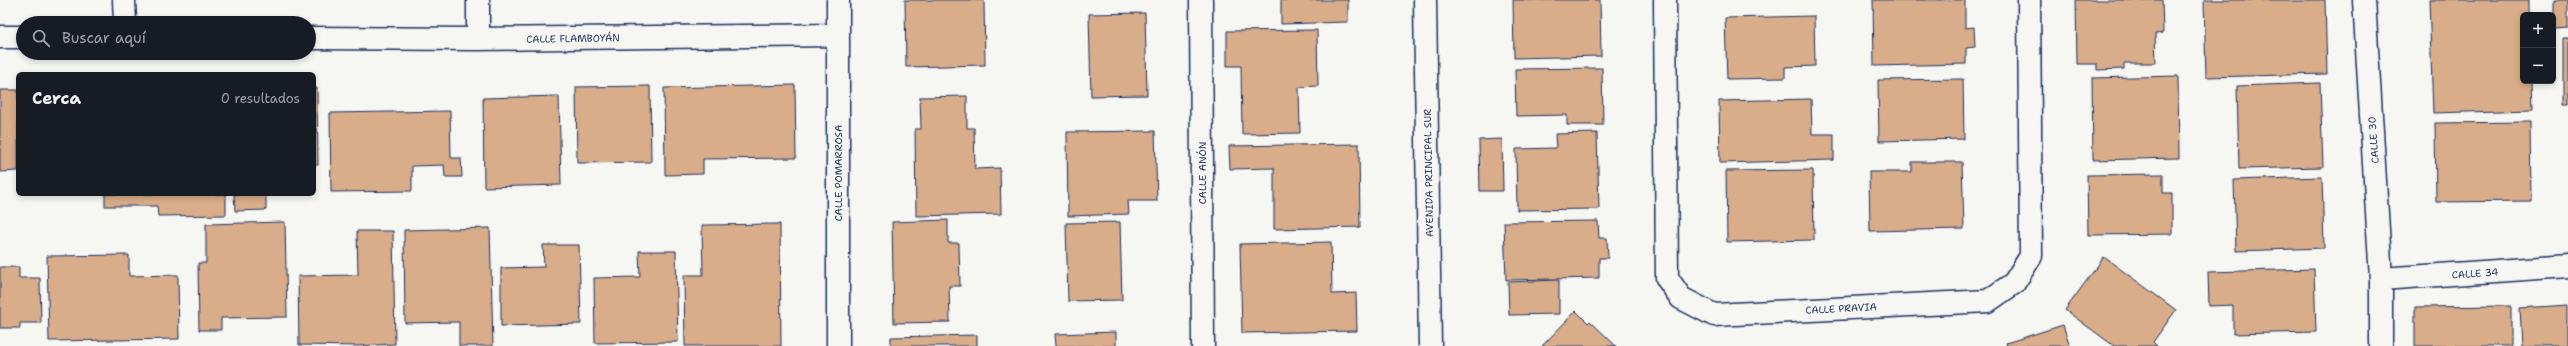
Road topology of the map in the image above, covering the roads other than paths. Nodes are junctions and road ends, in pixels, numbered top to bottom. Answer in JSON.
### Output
{"nodes":[{"id":1,"x":124,"y":0,"type":"edge"},
{"id":2,"x":478,"y":0,"type":"edge"},
{"id":3,"x":838,"y":0,"type":"edge"},
{"id":4,"x":1201,"y":0,"type":"edge"},
{"id":5,"x":1425,"y":0,"type":"edge"},
{"id":6,"x":1664,"y":0,"type":"edge"},
{"id":7,"x":2029,"y":0,"type":"edge"},
{"id":8,"x":2364,"y":0,"type":"edge"},
{"id":9,"x":125,"y":16,"type":"edge"},
{"id":10,"x":837,"y":35,"type":"junction"},
{"id":11,"x":0,"y":37,"type":"edge"},
{"id":12,"x":16,"y":37,"type":"edge"},
{"id":13,"x":316,"y":38,"type":"edge"},
{"id":14,"x":478,"y":39,"type":"junction"},
{"id":15,"x":2568,"y":266,"type":"edge"},
{"id":16,"x":2382,"y":279,"type":"junction"},
{"id":17,"x":838,"y":346,"type":"edge"},
{"id":18,"x":1203,"y":346,"type":"edge"},
{"id":19,"x":1430,"y":346,"type":"edge"},
{"id":20,"x":2381,"y":346,"type":"edge"}],
"edges":[{"from":1,"to":9,"type":"street"},
{"from":2,"to":14,"type":"street"},
{"from":3,"to":10,"type":"street","name":"CALLE POMARROSA"},
{"from":4,"to":18,"type":"street","name":"CALLE ANÓN"},
{"from":5,"to":19,"type":"street","name":"AVENIDA PRINCIPAL SUR"},
{"from":6,"to":7,"type":"street","name":"CALLE PRAVIA"},
{"from":8,"to":16,"type":"street","name":"CALLE 30"},
{"from":10,"to":14,"type":"street","name":"CALLE FLAMBOYÁN"},
{"from":10,"to":17,"type":"street","name":"CALLE POMARROSA"},
{"from":11,"to":12,"type":"street"},
{"from":13,"to":14,"type":"street","name":"CALLE FLAMBOYÁN"},
{"from":15,"to":16,"type":"street","name":"CALLE 34"},
{"from":16,"to":20,"type":"street","name":"CALLE 30"}]}
